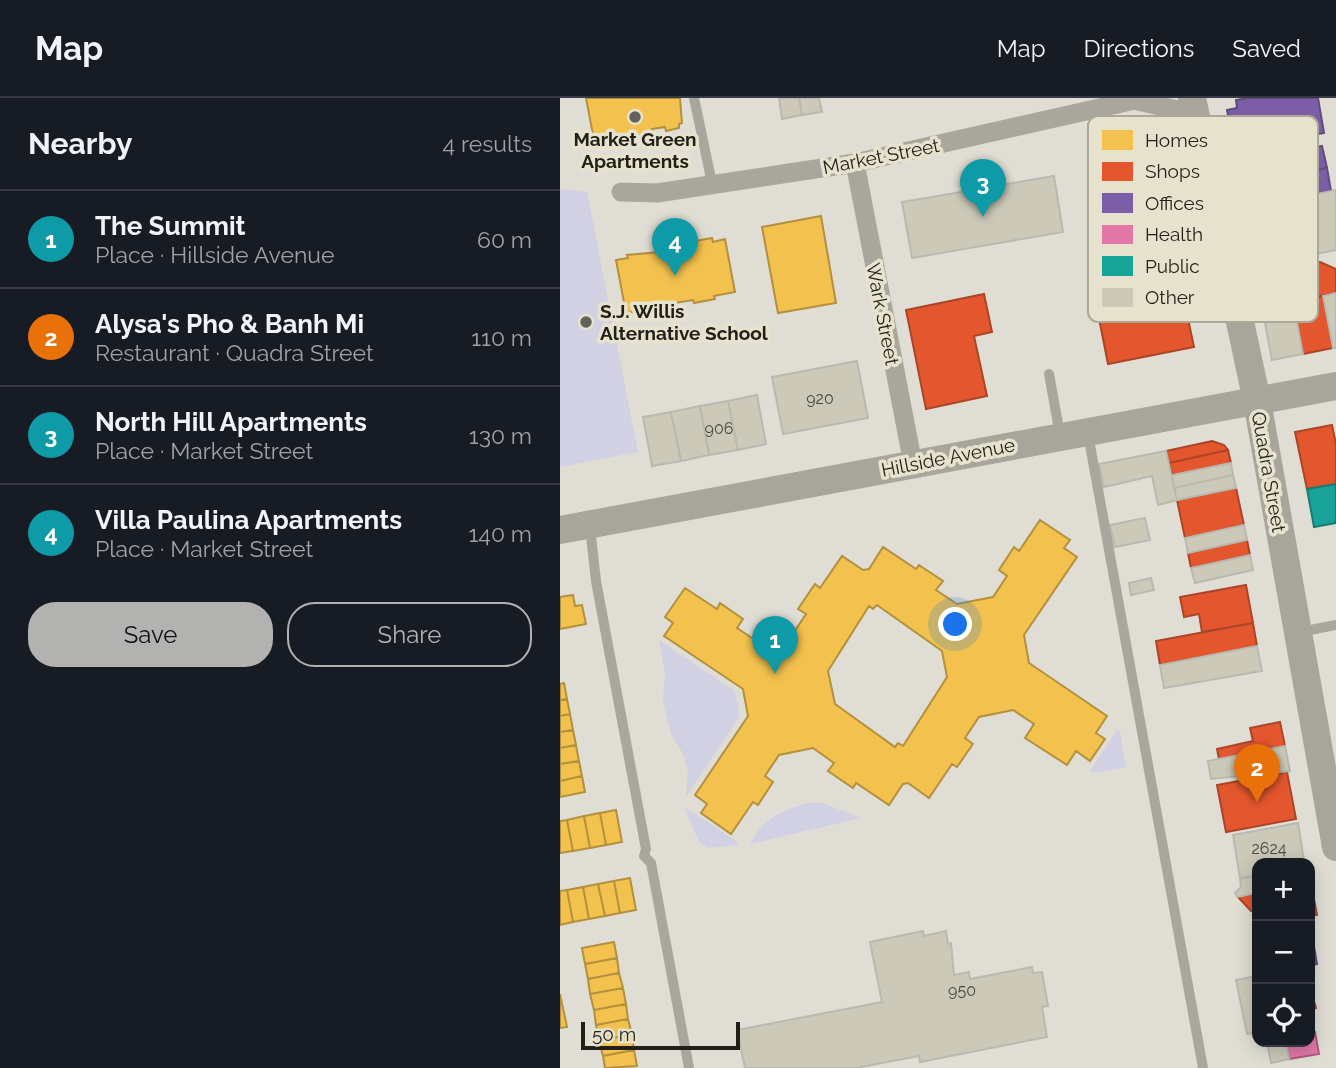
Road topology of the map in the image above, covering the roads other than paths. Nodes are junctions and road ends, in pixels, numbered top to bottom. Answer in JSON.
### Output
{"nodes":[{"id":1,"x":694,"y":98,"type":"edge"},
{"id":2,"x":1141,"y":99,"type":"edge"},
{"id":3,"x":1194,"y":106,"type":"edge"},
{"id":4,"x":855,"y":163,"type":"junction"},
{"id":5,"x":712,"y":183,"type":"junction"},
{"id":6,"x":621,"y":192,"type":"dead end"},
{"id":7,"x":1240,"y":322,"type":"edge"},
{"id":8,"x":1049,"y":374,"type":"dead end"},
{"id":9,"x":1336,"y":386,"type":"edge"},
{"id":10,"x":1257,"y":401,"type":"junction"},
{"id":11,"x":1074,"y":432,"type":"junction"},
{"id":12,"x":913,"y":464,"type":"junction"},
{"id":13,"x":590,"y":525,"type":"junction"},
{"id":14,"x":560,"y":530,"type":"edge"},
{"id":15,"x":1336,"y":625,"type":"edge"},
{"id":16,"x":1296,"y":633,"type":"junction"},
{"id":17,"x":1336,"y":847,"type":"edge"},
{"id":18,"x":690,"y":1068,"type":"edge"},
{"id":19,"x":1203,"y":1068,"type":"edge"}],
"edges":[{"from":1,"to":5,"type":"lane"},
{"from":2,"to":3,"type":"street","name":"Market Street"},
{"from":2,"to":4,"type":"street","name":"Market Street"},
{"from":4,"to":5,"type":"street","name":"Market Street"},
{"from":4,"to":12,"type":"street","name":"Wark Street"},
{"from":5,"to":6,"type":"street","name":"Market Street"},
{"from":7,"to":10,"type":"main road","name":"Quadra Street"},
{"from":8,"to":11,"type":"lane"},
{"from":9,"to":10,"type":"main road","name":"Hillside Avenue"},
{"from":10,"to":11,"type":"main road","name":"Hillside Avenue"},
{"from":10,"to":16,"type":"main road","name":"Quadra Street"},
{"from":11,"to":12,"type":"main road","name":"Hillside Avenue"},
{"from":11,"to":19,"type":"lane"},
{"from":12,"to":13,"type":"main road","name":"Hillside Avenue"},
{"from":13,"to":14,"type":"main road","name":"Hillside Avenue"},
{"from":13,"to":18,"type":"lane"},
{"from":15,"to":16,"type":"lane"},
{"from":16,"to":17,"type":"main road","name":"Quadra Street"}]}
